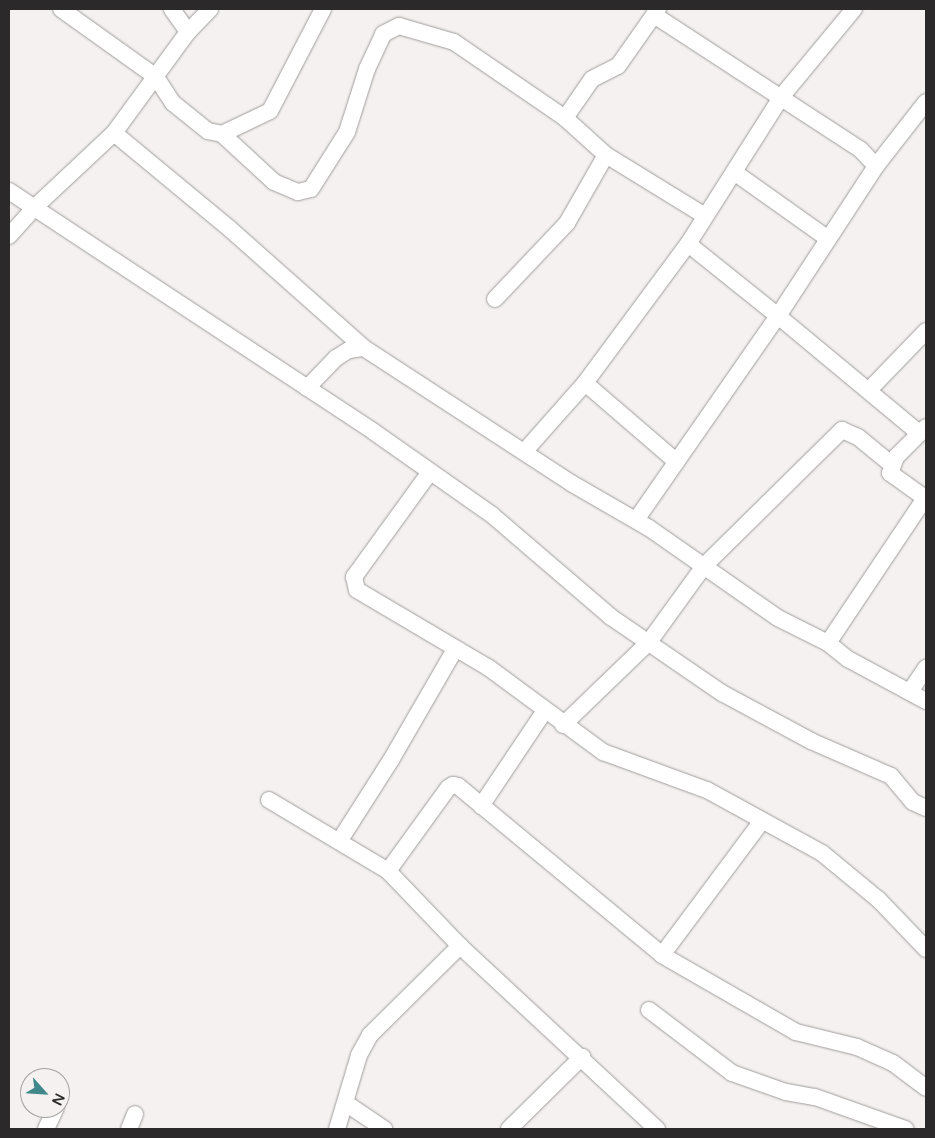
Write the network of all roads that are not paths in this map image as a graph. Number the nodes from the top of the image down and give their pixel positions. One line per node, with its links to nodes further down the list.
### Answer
1 (61, 9): 8 (street)
2 (172, 9): 7 (street)
3 (210, 9): 7 (street)
4 (323, 9): 13 (street)
5 (854, 9): 9 (street)
6 (656, 12): 9 (street); 11 (street)
7 (188, 32): 8 (street)
8 (156, 77): 12 (street); 13 (street)
9 (782, 96): 15 (street); 16 (street)
10 (926, 102): 15 (street)
11 (565, 118): 13 (street); 14 (street)
12 (114, 134): 18 (street); 26 (street)
13 (222, 134)
14 (606, 155): 19 (street); 23 (street)
15 (876, 166): 21 (street)
16 (734, 172): 19 (street); 21 (street)
17 (9, 191): 18 (street)
18 (35, 207): 20 (street); 28 (street)
19 (705, 216): 22 (street)
20 (9, 236)
21 (827, 238): 24 (street)
22 (688, 244): 24 (street); 27 (street)
23 (494, 299)
24 (778, 316): 29 (street); 32 (street)
25 (926, 331): 29 (street)
26 (364, 348): 28 (street); 31 (street)
27 (585, 383): 31 (street); 32 (street)
28 (307, 388): 34 (street)
29 (870, 390): 30 (street)
30 (923, 430): 33 (street)
31 (524, 452): 36 (street)
32 (677, 462): 36 (street)
33 (891, 464): 35 (street); 37 (street)
34 (430, 472): 38 (street); 40 (street)
35 (926, 499): 39 (street)
36 (636, 520): 37 (street)
37 (704, 566): 38 (street); 39 (street)
38 (649, 642): 45 (street); 48 (street)
39 (828, 643): 42 (street)
40 (455, 649): 44 (street); 50 (street)
41 (926, 668): 42 (street)
42 (911, 690): 43 (street)
43 (926, 700)
44 (544, 712): 45 (street); 47 (street)
45 (563, 725): 49 (street)
46 (269, 800): 50 (street)
47 (480, 806): 51 (street); 54 (street)
48 (926, 808)
49 (762, 822): 53 (street); 54 (street)
50 (340, 840): 51 (street)
51 (388, 871): 52 (street)
52 (460, 946): 56 (street); 58 (street)
53 (926, 949)
54 (662, 955): 57 (street)
55 (649, 1010): 63 (street)
56 (582, 1058): 59 (street); 62 (street)
57 (926, 1088)
58 (346, 1104): 60 (street); 61 (street)
59 (647, 1126)
60 (337, 1129)
61 (384, 1129)
62 (509, 1129)
63 (905, 1129)

